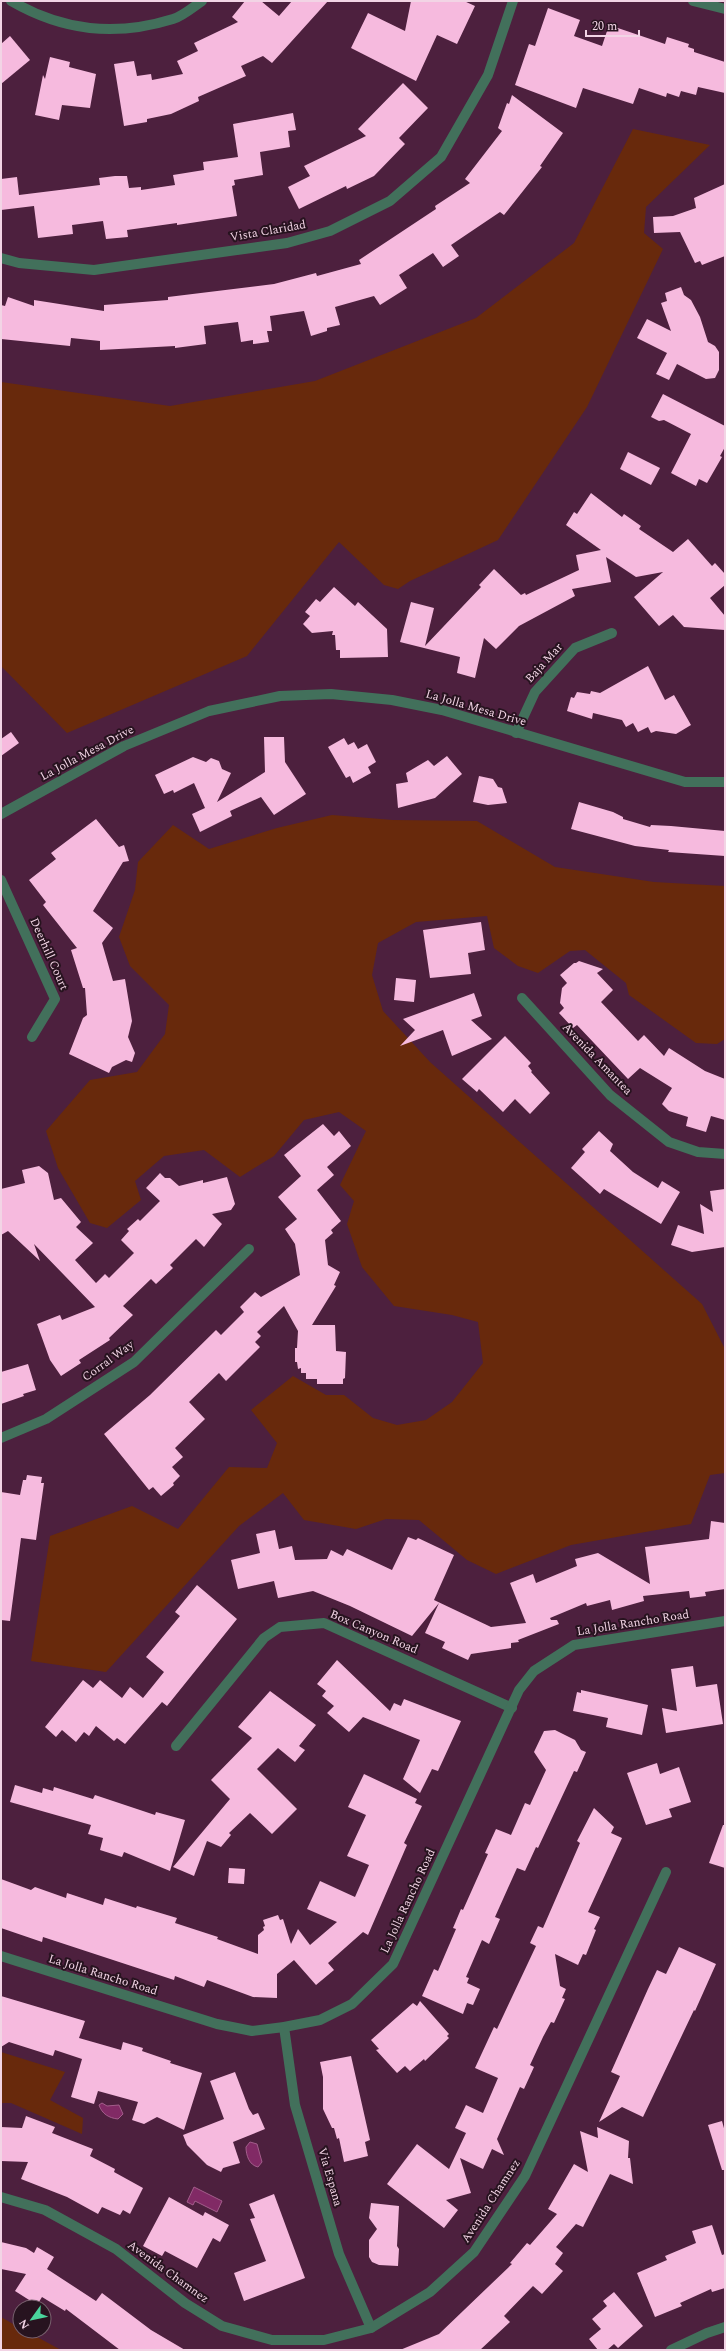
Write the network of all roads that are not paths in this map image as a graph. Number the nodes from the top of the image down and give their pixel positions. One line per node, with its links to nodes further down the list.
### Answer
1 (10, 1): 2 (street)
2 (202, 1)
3 (513, 1): 6 (street, Vista Claridad)
4 (693, 1): 5 (street)
5 (725, 9)
6 (1, 258)
7 (612, 633): 8 (street, Baja Mar)
8 (516, 733): 9 (street, La Jolla Mesa Drive); 10 (street, La Jolla Mesa Drive)
9 (725, 782)
10 (1, 814)
11 (1, 880): 13 (street, Deerhill Court)
12 (522, 998): 14 (street, Avenida Amantea)
13 (32, 1037)
14 (725, 1154)
15 (249, 1249): 16 (street, Corral Way)
16 (1, 1438)
17 (725, 1621): 18 (street, La Jolla Rancho Road)
18 (512, 1708): 19 (street, Box Canyon Road); 22 (street, La Jolla Rancho Road)
19 (176, 1746)
20 (666, 1872): 25 (street, Avenida Chamnez)
21 (1, 1956): 22 (street, La Jolla Rancho Road)
22 (284, 2028): 25 (street, Via Espana)
23 (1, 2197): 25 (street, Avenida Chamnez)
24 (725, 2327): 26 (street)
25 (370, 2328)
26 (671, 2350)

